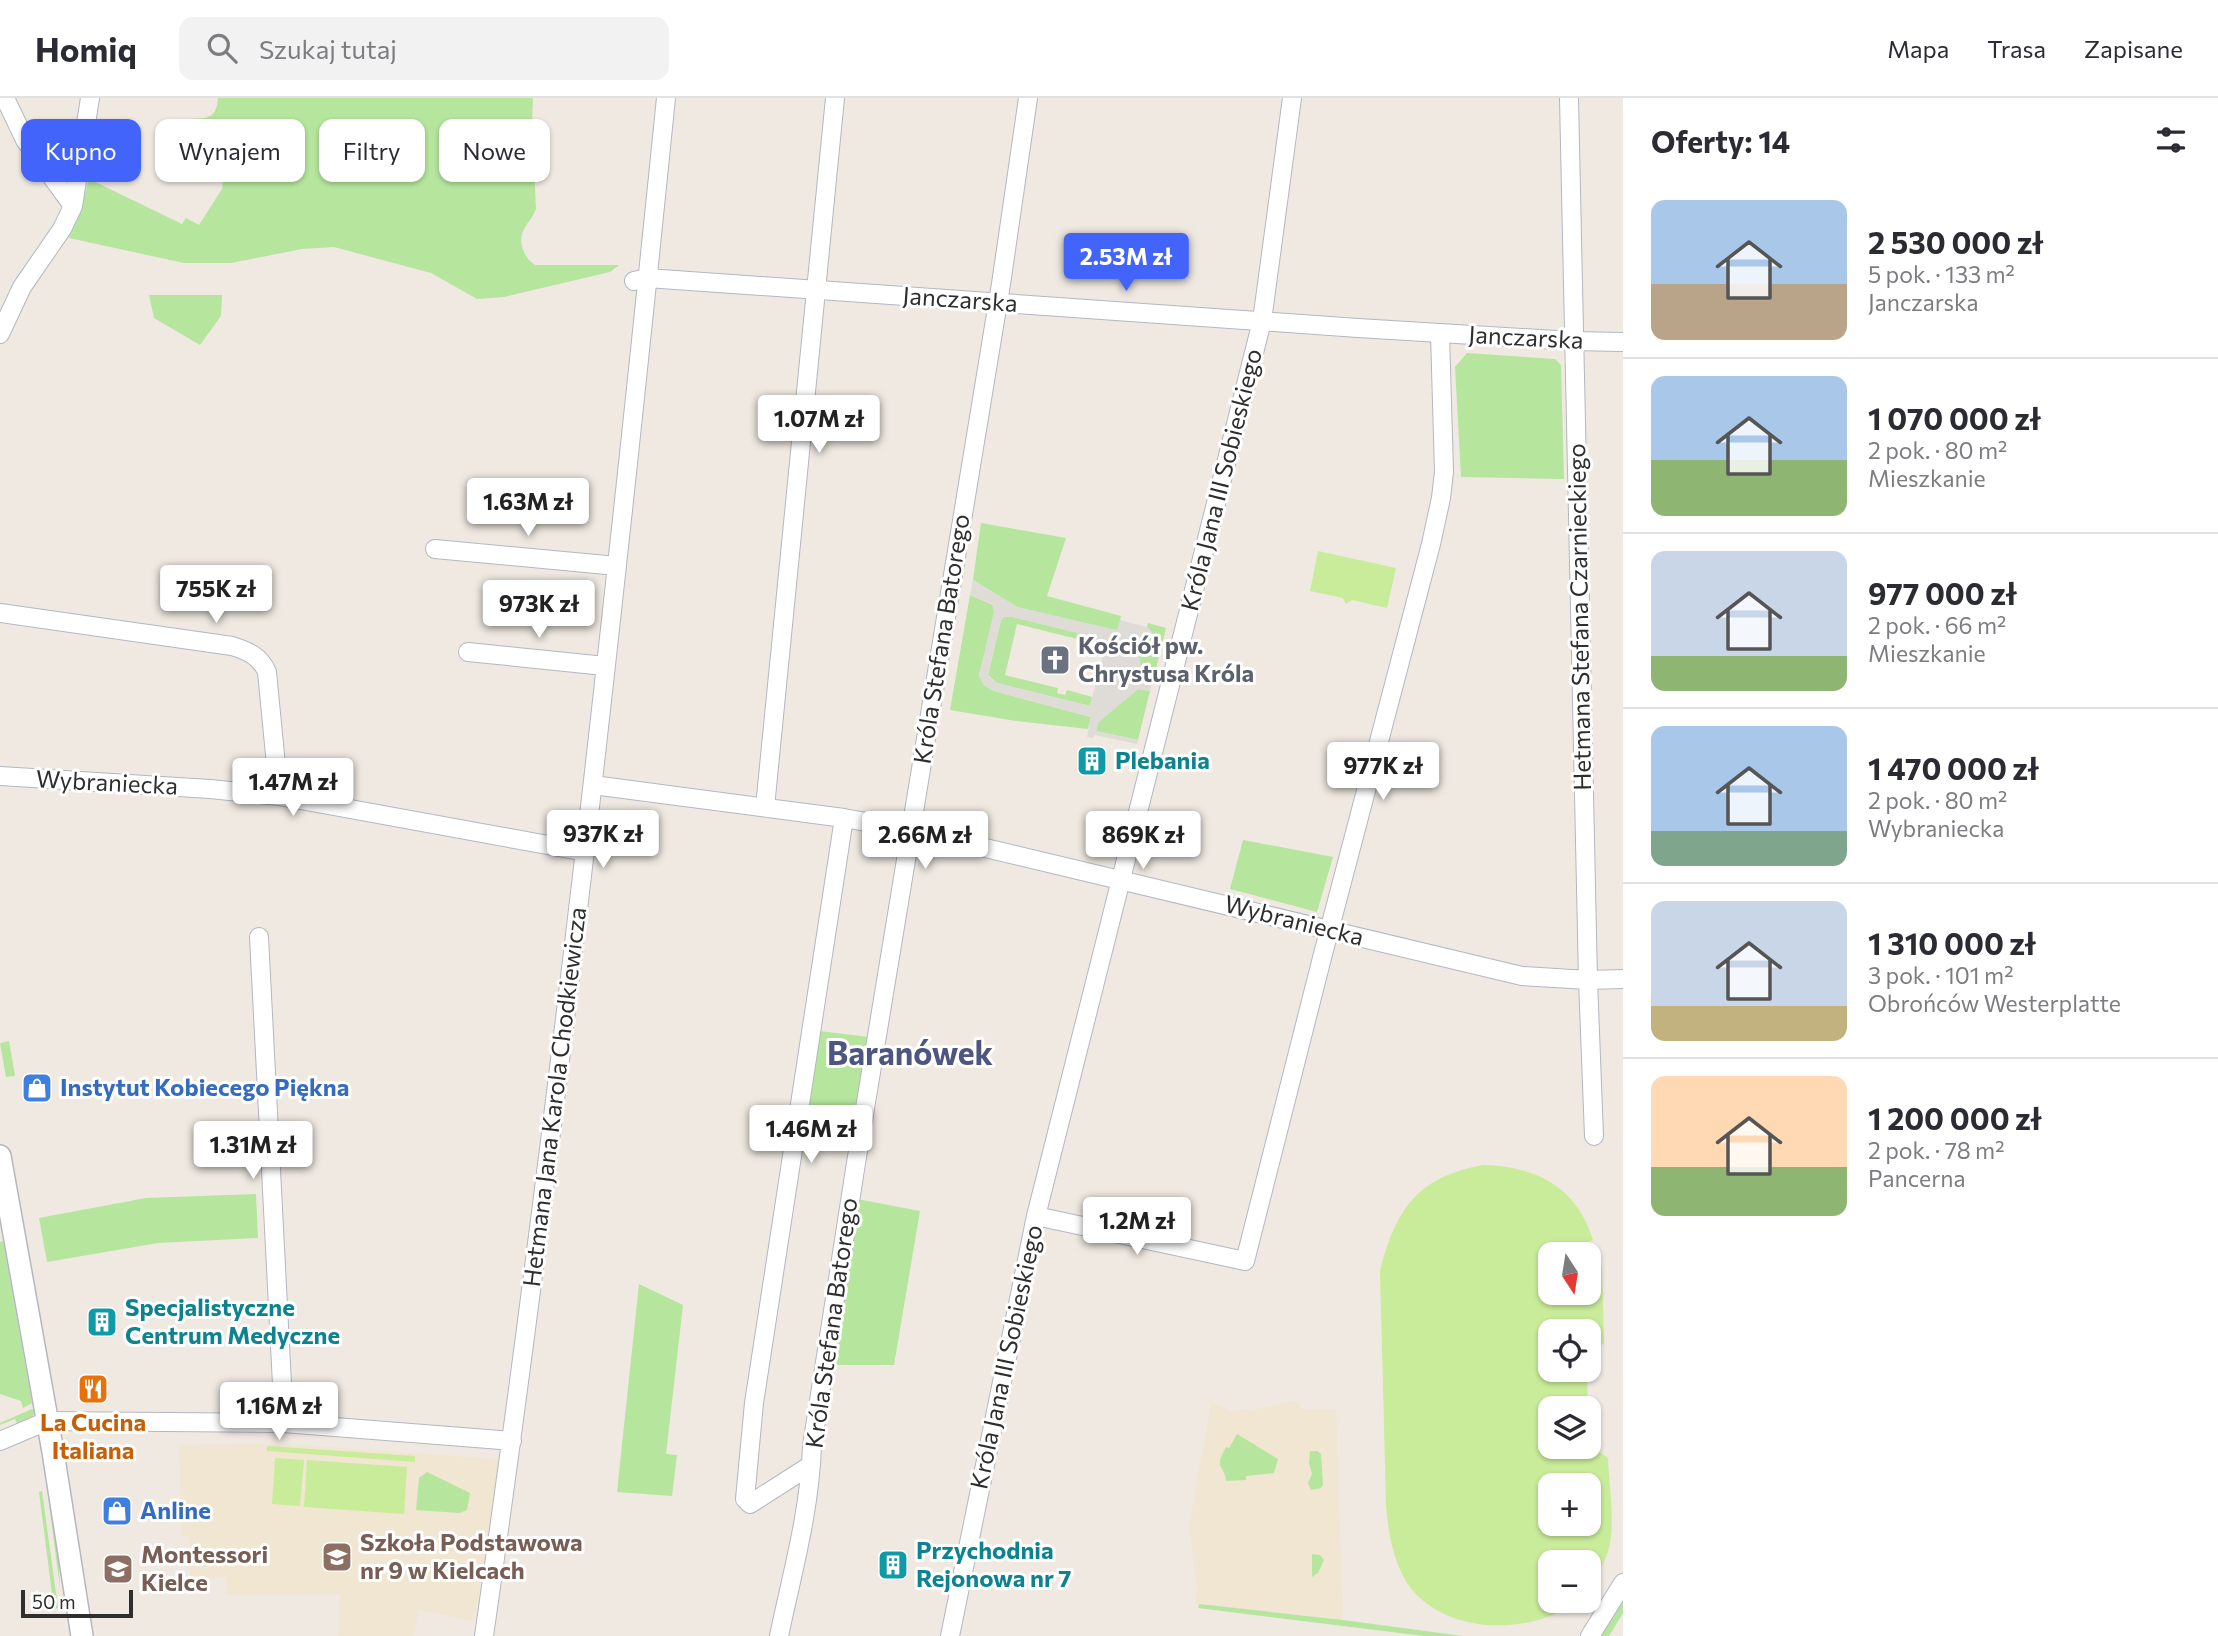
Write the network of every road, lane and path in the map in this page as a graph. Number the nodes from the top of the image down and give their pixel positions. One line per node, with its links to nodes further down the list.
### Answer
1 (5, 98): 8 (street)
2 (90, 98): 8 (street)
3 (666, 98): 9 (street, Hetmana Jana Karola Chodkiewicza)
4 (835, 98): 10 (street)
5 (1028, 98): 11 (street, Króla Stefana Batorego)
6 (1292, 98): 12 (street, Króla Jana III Sobieskiego)
7 (1569, 98): 15 (street, Hetmana Stefana Czarnieckiego)
8 (73, 206): 13 (street)
9 (640, 279): 10 (street, Janczarska); 18 (street, Hetmana Jana Karola Chodkiewicza)
10 (815, 290): 11 (street, Janczarska); 25 (street)
11 (998, 302): 12 (street, Janczarska); 27 (street, Króla Stefana Batorego)
12 (1262, 321): 14 (street, Janczarska); 29 (street, Króla Jana III Sobieskiego)
13 (0, 334)
14 (1440, 334): 15 (street, Janczarska); 30 (street)
15 (1573, 341): 16 (street, Janczarska); 33 (street, Hetmana Stefana Czarnieckiego)
16 (1623, 342)
17 (435, 549): 18 (street)
18 (617, 566): 21 (street, Hetmana Jana Karola Chodkiewicza)
19 (0, 613): 24 (street)
20 (468, 652): 21 (street)
21 (605, 666): 23 (street, Hetmana Jana Karola Chodkiewicza)
22 (0, 776): 24 (street, Wybraniecka)
23 (593, 785): 25 (street, Wybraniecka); 28 (street, Hetmana Jana Karola Chodkiewicza)
24 (279, 796): 28 (street, Wybraniecka)
25 (765, 807): 26 (street, Wybraniecka)
26 (844, 818): 27 (street, Wybraniecka); 41 (street)
27 (910, 831): 29 (street, Wybraniecka); 41 (street, Króla Stefana Batorego)
28 (586, 852): 40 (street, Hetmana Jana Karola Chodkiewicza)
29 (1121, 880): 30 (street, Wybraniecka); 36 (street, Króla Jana III Sobieskiego)
30 (1330, 929): 33 (street, Wybraniecka); 36 (street)
31 (259, 937): 38 (street)
32 (1623, 979): 33 (street, Wybraniecka)
33 (1588, 980): 34 (street, Hetmana Stefana Czarnieckiego)
34 (1594, 1136)
35 (0, 1156): 37 (street)
36 (1036, 1216): 46 (street, Króla Jana III Sobieskiego)
37 (47, 1421): 38 (street); 39 (street); 43 (street)
38 (284, 1423): 40 (street)
39 (0, 1441)
40 (512, 1441): 44 (street, Hetmana Jana Karola Chodkiewicza)
41 (811, 1465): 45 (street, Króla Stefana Batorego)
42 (1623, 1583): 47 (street)
43 (82, 1636)
44 (484, 1636)
45 (779, 1636)
46 (950, 1636)
47 (1590, 1636)

